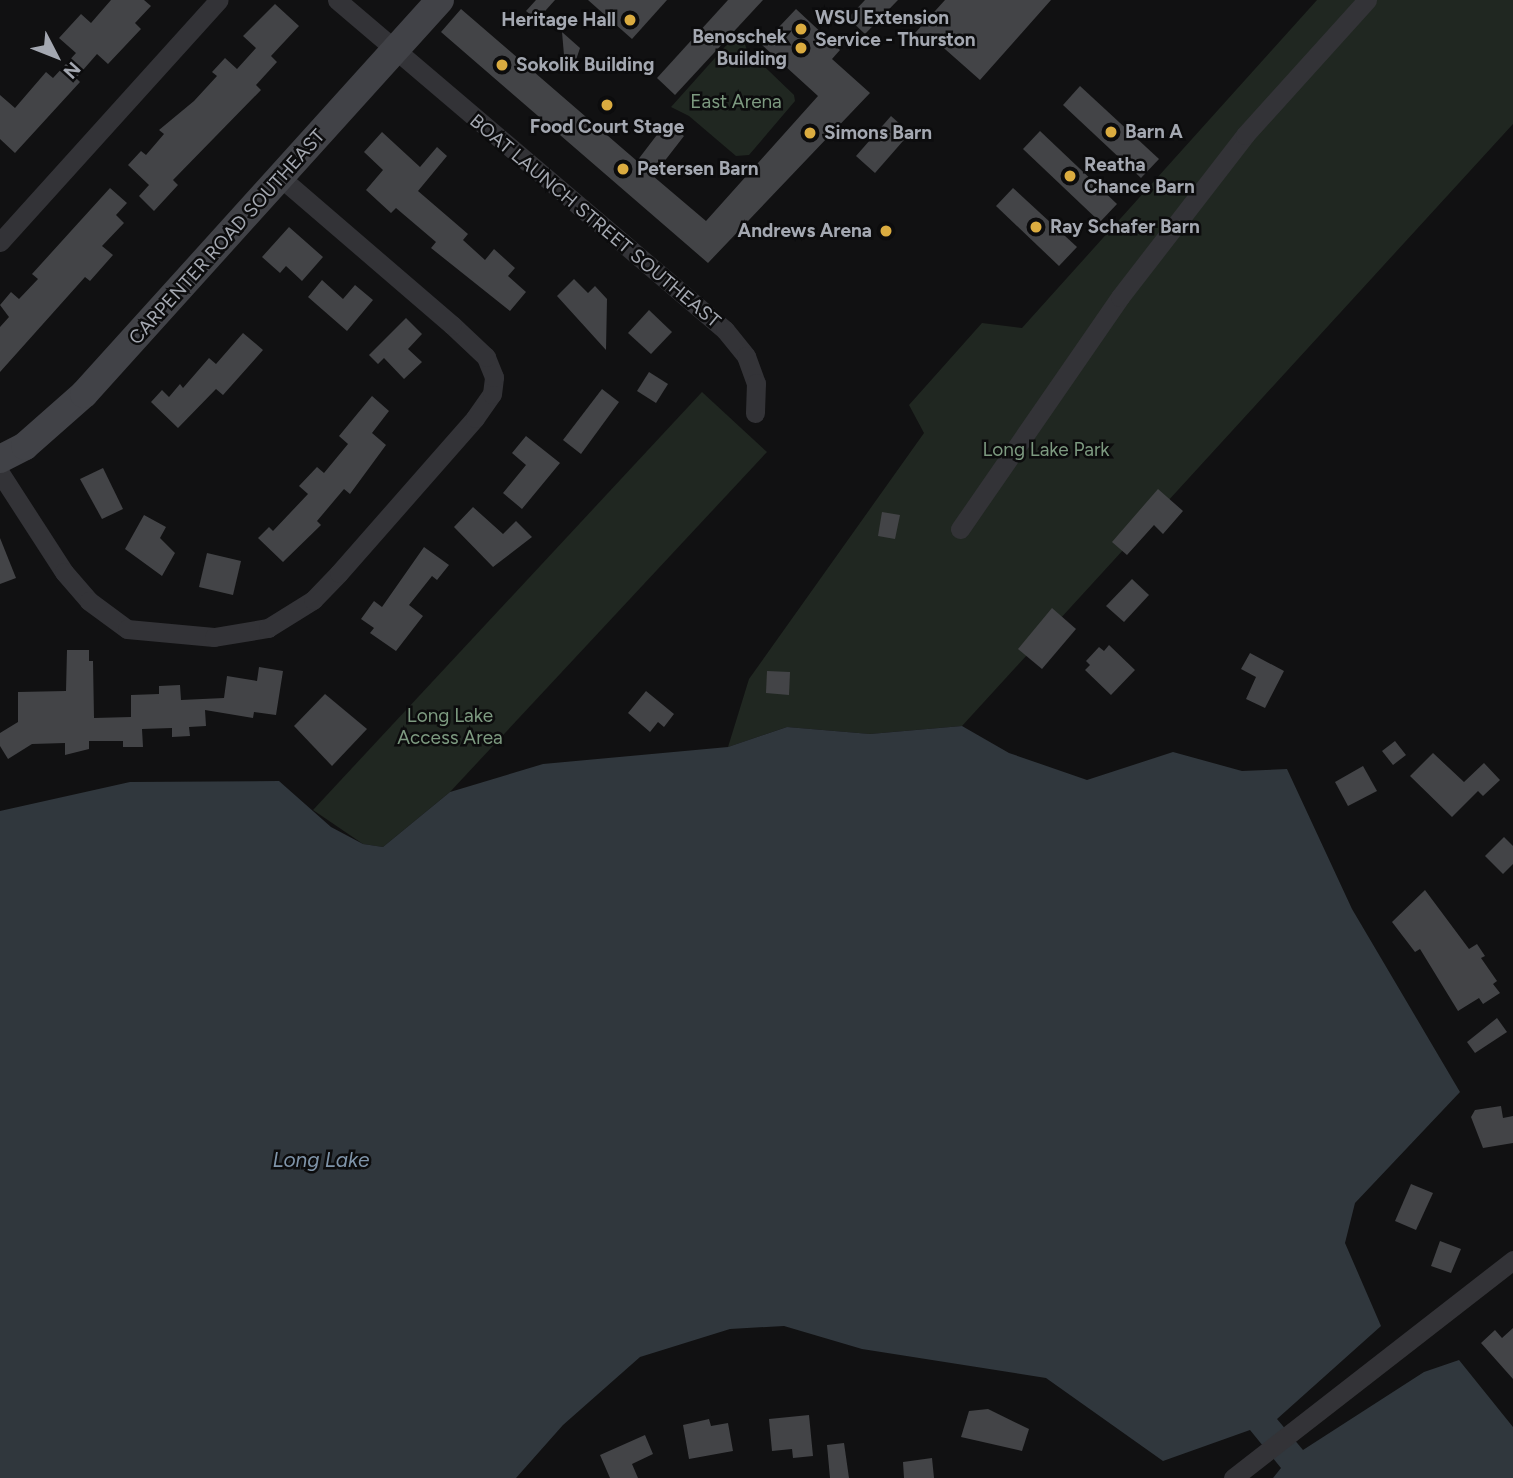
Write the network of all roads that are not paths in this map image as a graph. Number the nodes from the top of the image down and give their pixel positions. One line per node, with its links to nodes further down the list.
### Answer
1 (219, 0): 7 (street)
2 (337, 0): 5 (street, BOAT LAUNCH STREET SOUTHEAST)
3 (440, 0): 5 (street, CARPENTER ROAD SOUTHEAST)
4 (1367, 0): 11 (street)
5 (394, 51): 6 (street, CARPENTER ROAD SOUTHEAST); 8 (street, BOAT LAUNCH STREET SOUTHEAST)
6 (281, 178): 9 (street, CARPENTER ROAD SOUTHEAST); 10 (street)
7 (0, 242)
8 (755, 413)
9 (0, 459)
10 (0, 473)
11 (960, 529)
12 (1513, 1260): 13 (street)
13 (1233, 1478)

